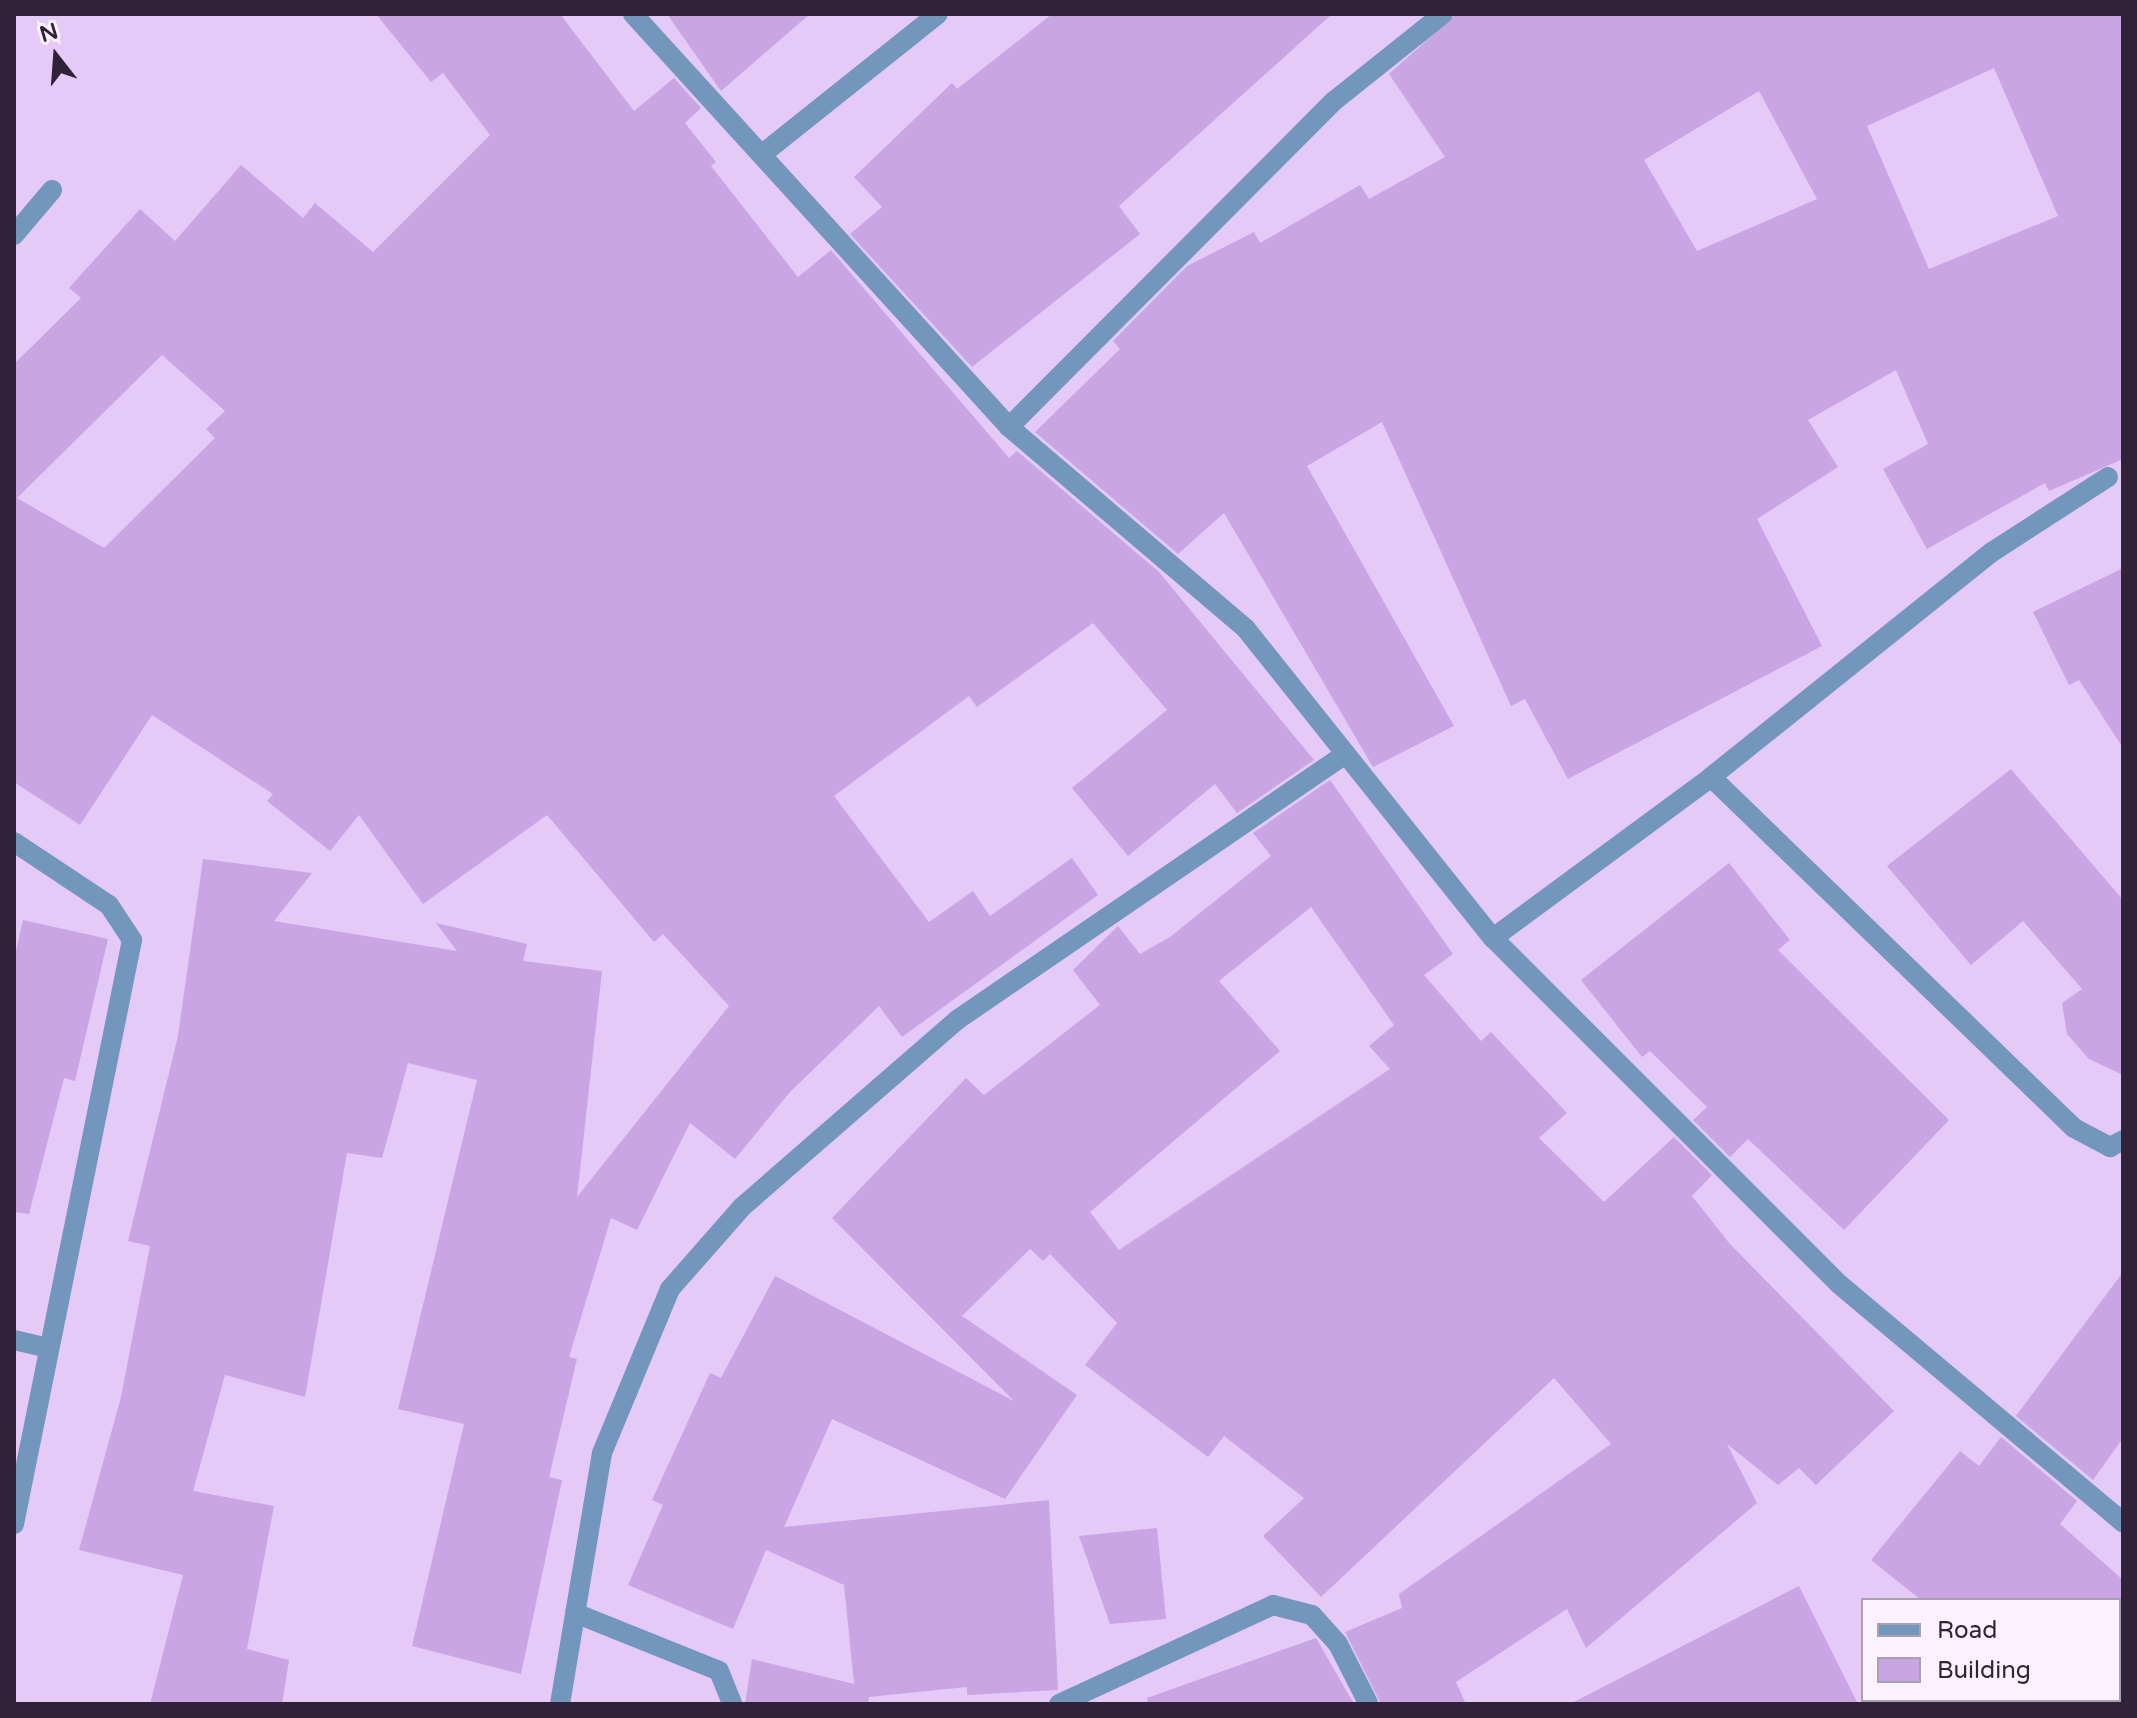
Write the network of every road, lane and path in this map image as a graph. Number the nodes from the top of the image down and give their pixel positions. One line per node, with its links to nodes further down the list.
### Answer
1 (633, 14): 4 (street)
2 (938, 14): 4 (street)
3 (1443, 14): 7 (street)
4 (765, 152): 7 (street)
5 (52, 190): 6 (street)
6 (14, 235)
7 (1009, 427): 9 (street)
8 (2108, 477): 10 (street)
9 (1346, 754): 12 (street); 18 (street)
10 (1711, 777): 12 (street); 13 (street)
11 (14, 842): 15 (street)
12 (1493, 938): 16 (street)
13 (2123, 1140)
14 (14, 1340): 15 (street)
15 (45, 1347): 17 (street)
16 (2123, 1522)
17 (14, 1524)
18 (575, 1613): 20 (street); 21 (street)
19 (1368, 1703): 22 (street)
20 (560, 1704)
21 (732, 1704)
22 (1059, 1704)

